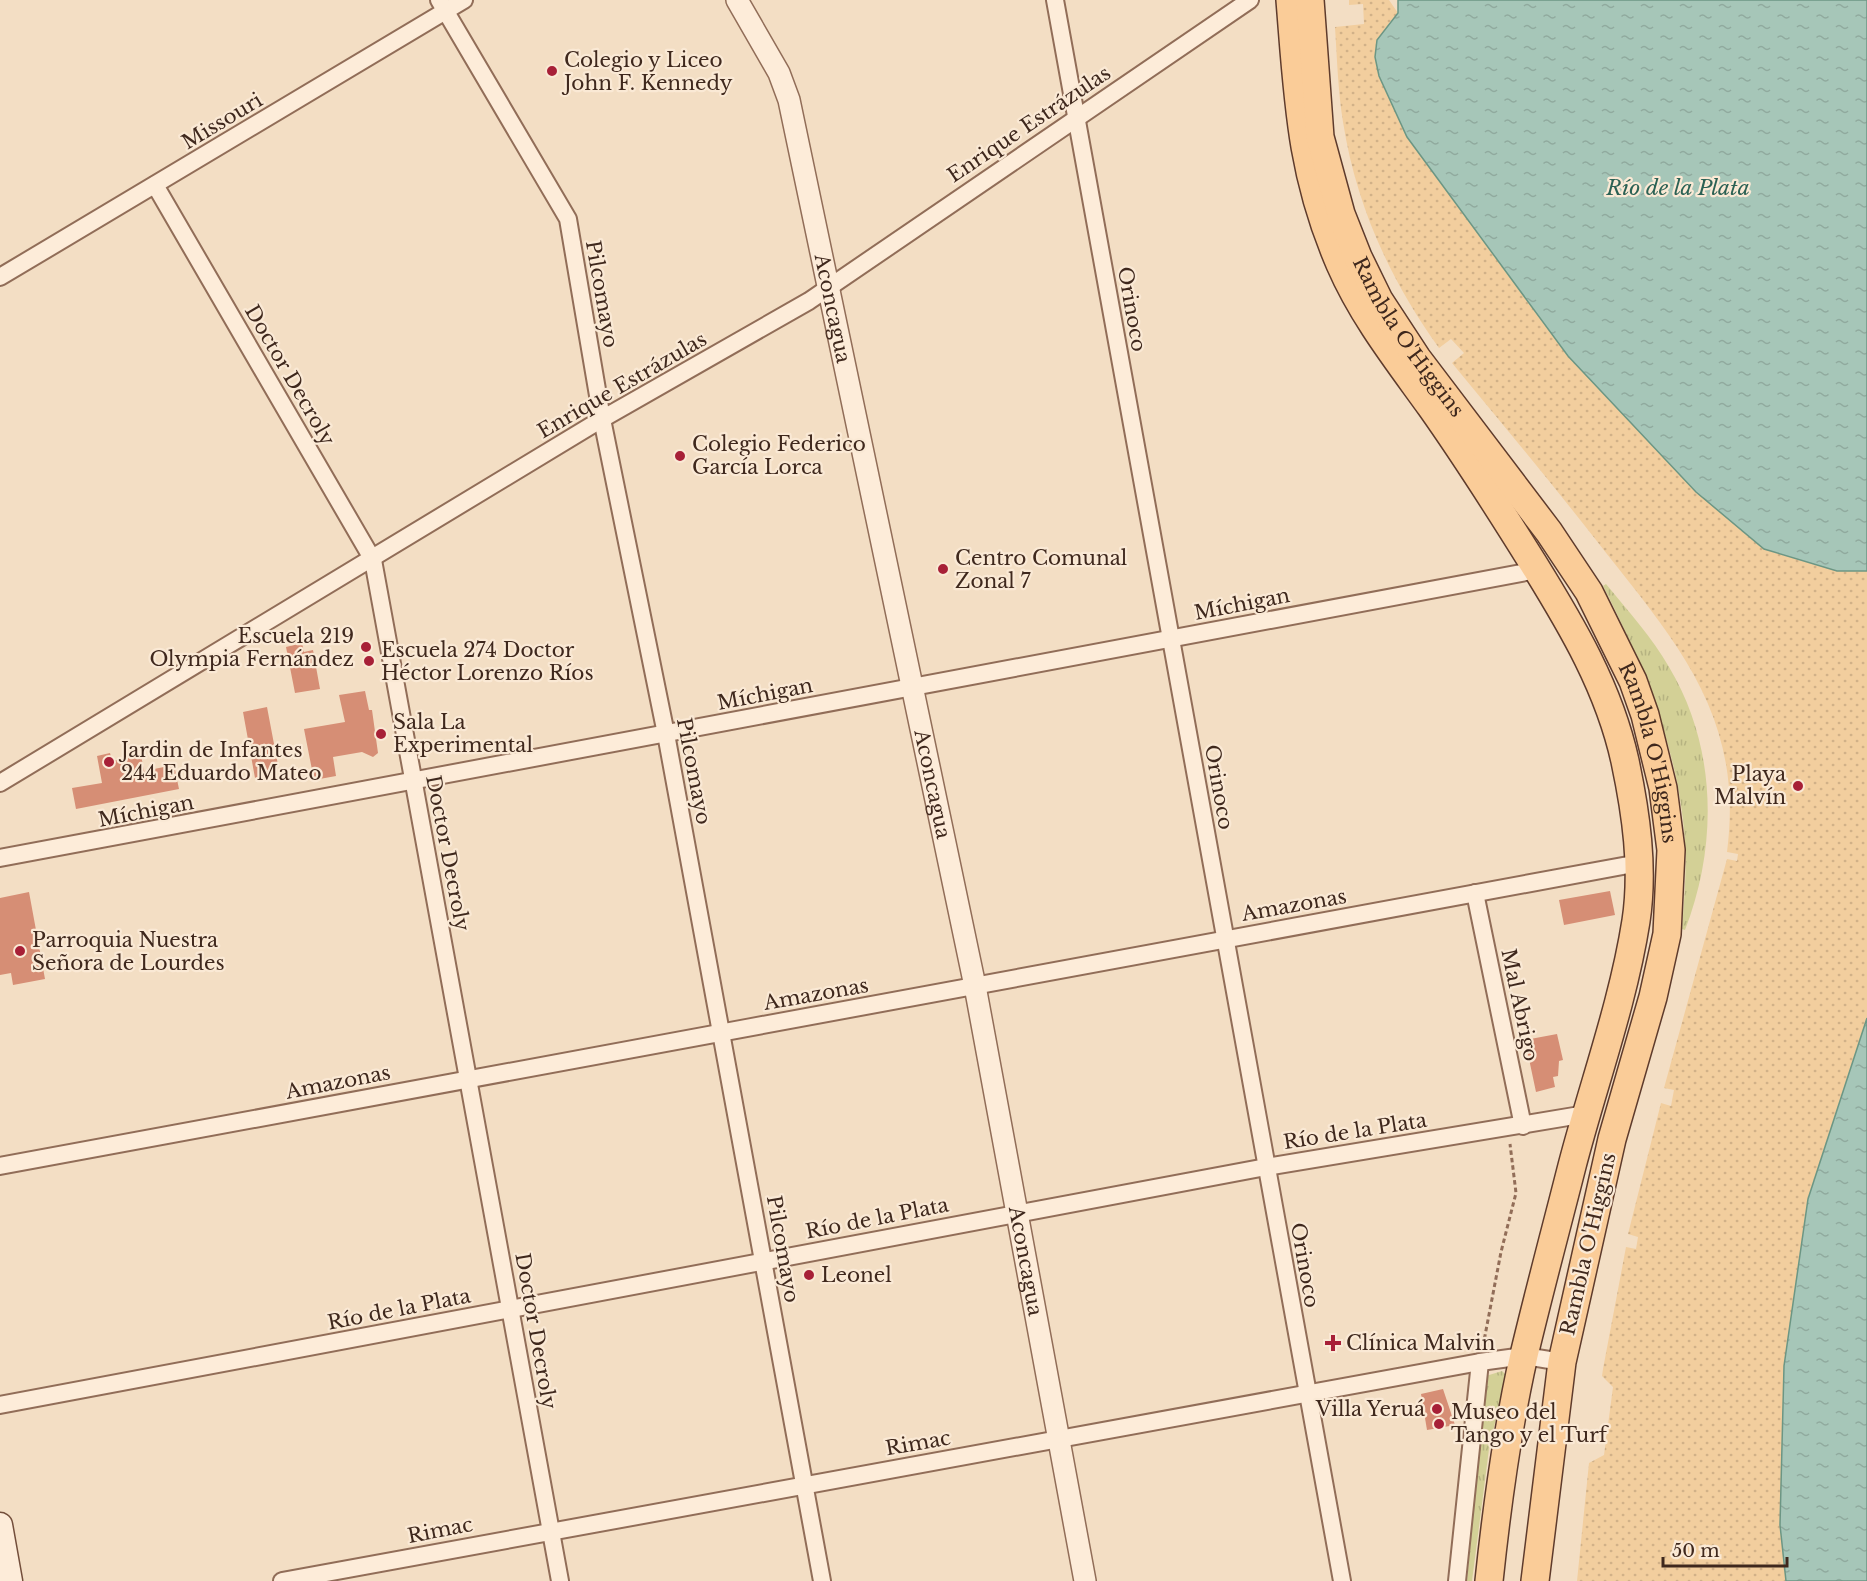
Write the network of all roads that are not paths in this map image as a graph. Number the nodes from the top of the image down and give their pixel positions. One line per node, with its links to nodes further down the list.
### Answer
1 (464, 0): 7 (street, Missouri)
2 (737, 0): 11 (street, Aconcagua)
3 (1055, 0): 8 (street, Orinoco)
4 (1250, 0): 8 (street, Enrique Estrázulas)
5 (1290, 0): 14 (main road, Rambla O'Higgins)
6 (1310, 0): 36 (main road, Rambla O'Higgins)
7 (442, 6): 9 (street, Missouri); 12 (street, Pilcomayo)
8 (1076, 117): 11 (street, Enrique Estrázulas); 15 (street, Orinoco)
9 (155, 185): 10 (street, Missouri); 13 (street, Doctor Decroly)
10 (0, 277)
11 (828, 287): 12 (street, Enrique Estrázulas); 16 (street, Aconcagua)
12 (602, 419): 13 (street, Enrique Estrázulas); 17 (street, Pilcomayo)
13 (373, 560): 18 (street, Doctor Decroly); 19 (street, Enrique Estrázulas)
14 (1537, 570): 15 (street, Míchigan); 21 (main road, Rambla O'Higgins)
15 (1171, 639): 16 (street, Míchigan); 23 (street, Orinoco)
16 (913, 687): 17 (street, Míchigan); 24 (street, Aconcagua)
17 (666, 734): 18 (street, Míchigan); 25 (street, Pilcomayo)
18 (413, 782): 20 (street, Míchigan); 26 (street, Doctor Decroly)
19 (0, 783)
20 (0, 858)
21 (1639, 863): 22 (street, Amazonas); 27 (main road, Rambla O'Higgins)
22 (1475, 893): 23 (street, Amazonas); 28 (street, Mal Abrigo)
23 (1225, 940): 24 (street, Amazonas); 30 (street, Orinoco)
24 (975, 986): 25 (street, Amazonas); 31 (street, Aconcagua)
25 (721, 1033): 26 (street, Amazonas); 32 (street, Pilcomayo)
26 (469, 1079): 29 (street, Amazonas); 33 (street, Doctor Decroly)
27 (1586, 1114): 28 (street, Río de la Plata); 34 (main road, Rambla O'Higgins)
28 (1523, 1126): 30 (street, Río de la Plata)
29 (0, 1166)
30 (1266, 1167): 31 (street, Río de la Plata); 37 (street, Orinoco)
31 (1016, 1214): 32 (street, Río de la Plata); 39 (street, Aconcagua)
32 (763, 1261): 33 (street, Río de la Plata); 40 (street, Pilcomayo)
33 (511, 1309): 38 (street, Río de la Plata); 42 (street, Doctor Decroly)
34 (1524, 1356): 35 (street, Rimac); 36 (street, Rimac); 50 (main road, Rambla O'Higgins)
35 (1480, 1362): 37 (street, Rimac); 49 (street)
36 (1562, 1362): 51 (main road, Rambla O'Higgins)
37 (1308, 1394): 39 (street, Rimac); 48 (street, Orinoco)
38 (0, 1405)
39 (1058, 1439): 40 (street, Rimac); 47 (street, Aconcagua)
40 (805, 1485): 42 (street, Rimac); 46 (street, Pilcomayo)
41 (0, 1525): 43 (main road)
42 (550, 1531): 44 (street, Rimac); 45 (street, Doctor Decroly)
43 (10, 1581)
44 (282, 1581)
45 (560, 1581)
46 (822, 1581)
47 (1085, 1581)
48 (1342, 1581)
49 (1457, 1581)
50 (1489, 1581)
51 (1535, 1581)

